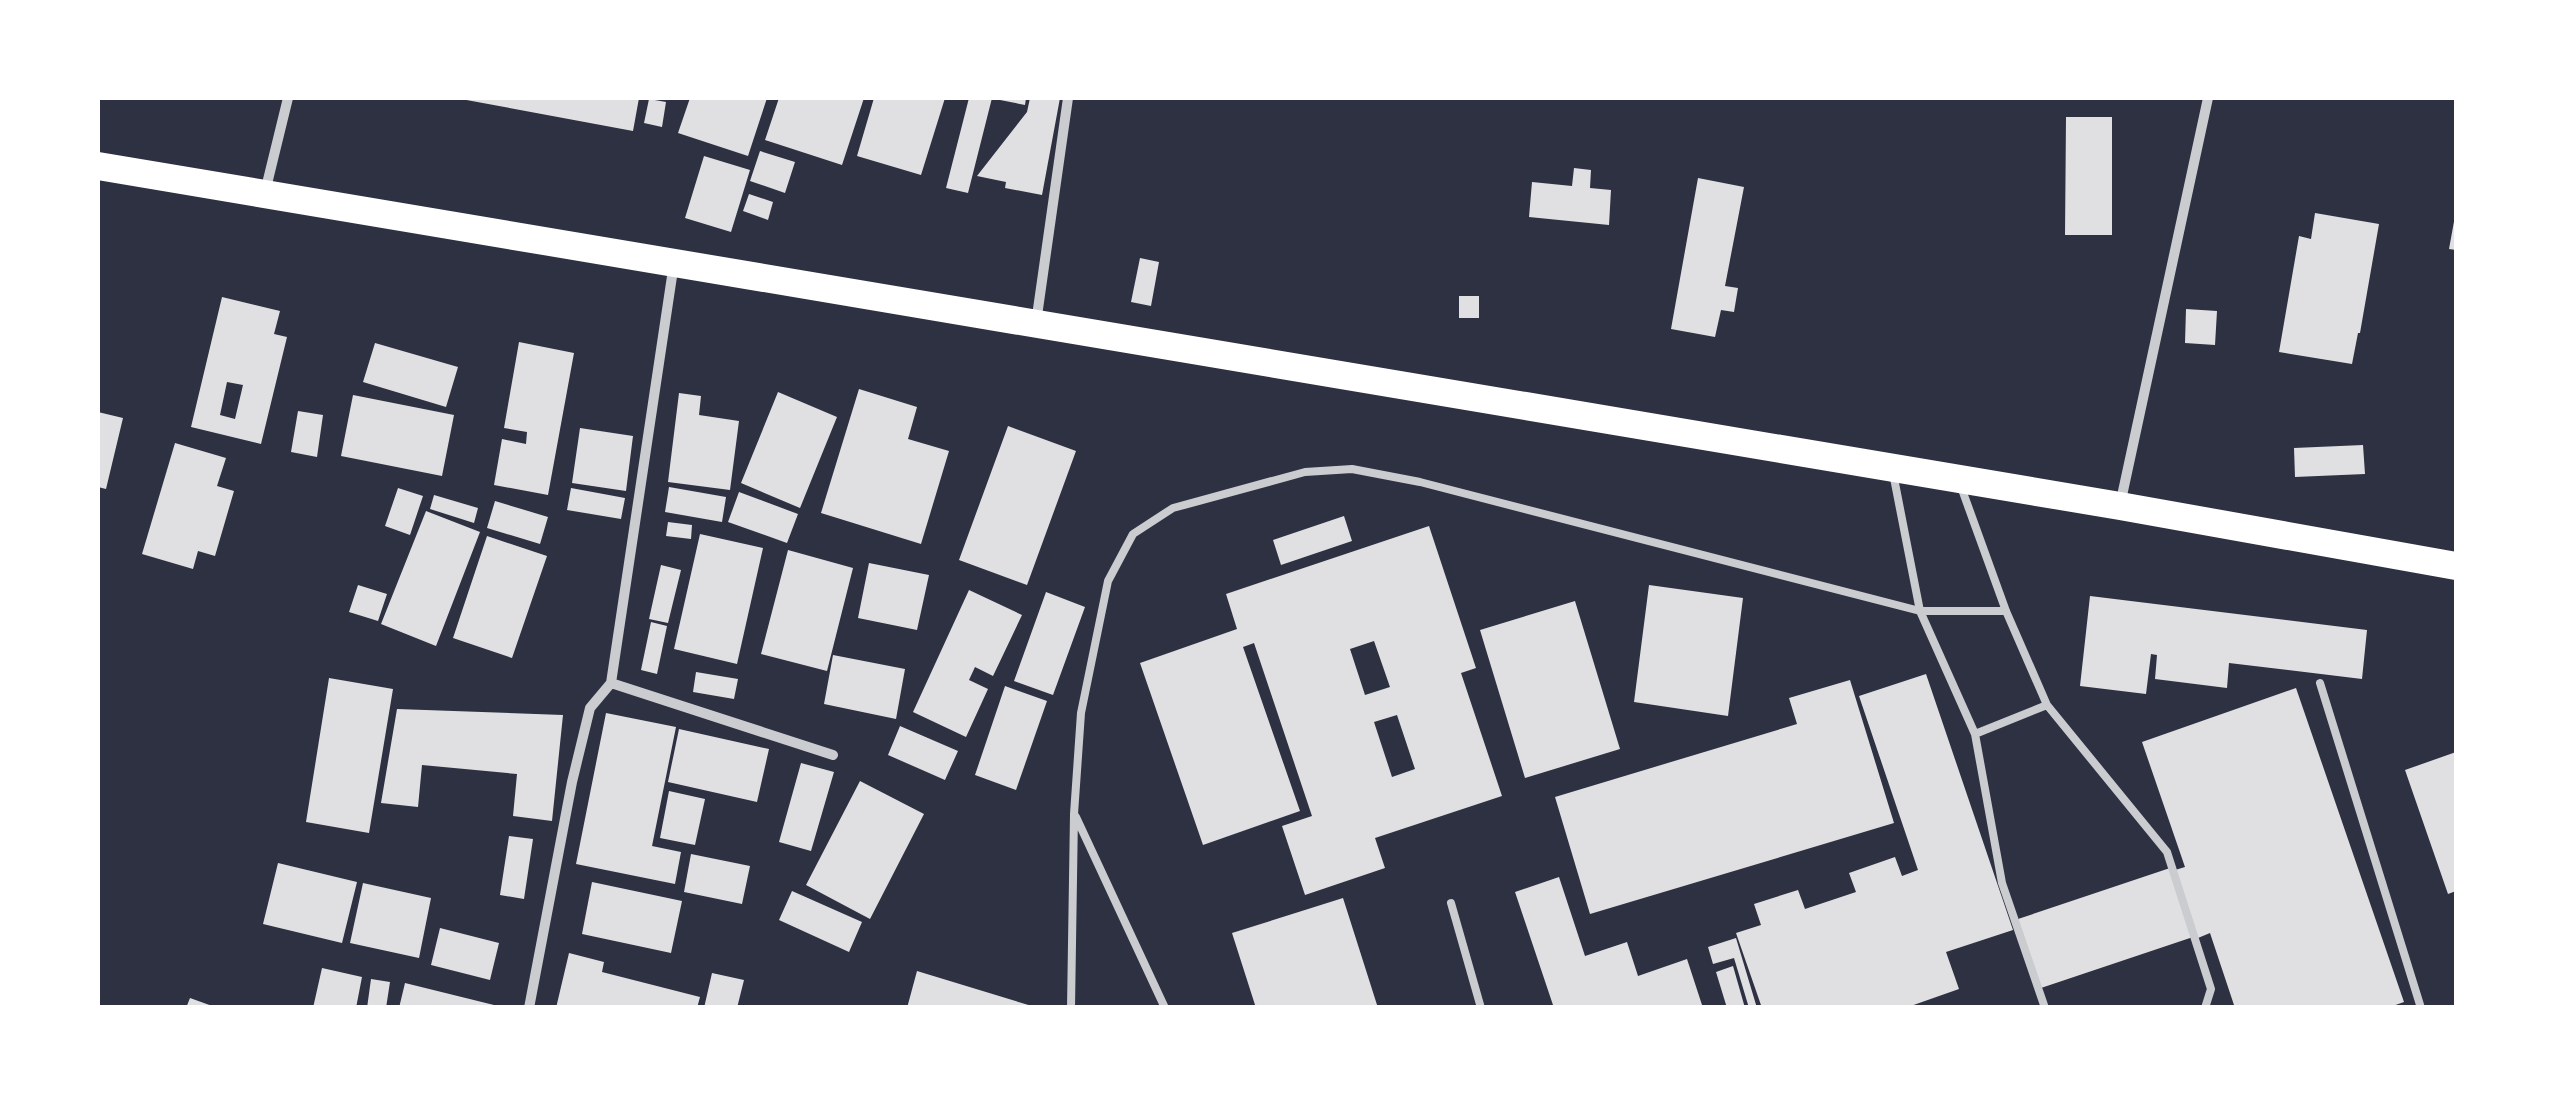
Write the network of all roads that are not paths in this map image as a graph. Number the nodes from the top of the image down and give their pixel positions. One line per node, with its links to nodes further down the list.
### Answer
1 (288, 98): 5 (street)
2 (1068, 98): 7 (street)
3 (2208, 98): 10 (street)
4 (98, 166): 5 (highway)
5 (265, 193): 6 (highway)
6 (674, 262): 7 (highway); 14 (street)
7 (1036, 324): 8 (highway)
8 (1892, 469): 9 (highway); 12 (lane)
9 (1959, 480): 10 (highway); 13 (lane)
10 (2120, 506): 11 (highway)
11 (2456, 566)
12 (1920, 611): 13 (lane); 17 (lane); 19 (lane)
13 (2006, 611): 16 (lane)
14 (611, 683): 18 (street); 21 (street)
15 (2320, 683): 27 (lane)
16 (2047, 704): 17 (lane); 26 (lane)
17 (1974, 734): 25 (lane)
18 (833, 755)
19 (1074, 814): 22 (lane); 23 (lane)
20 (1451, 903): 24 (lane)
21 (529, 1008)
22 (1071, 1008)
23 (1165, 1008)
24 (1481, 1008)
25 (2045, 1008)
26 (2205, 1008)
27 (2421, 1008)

